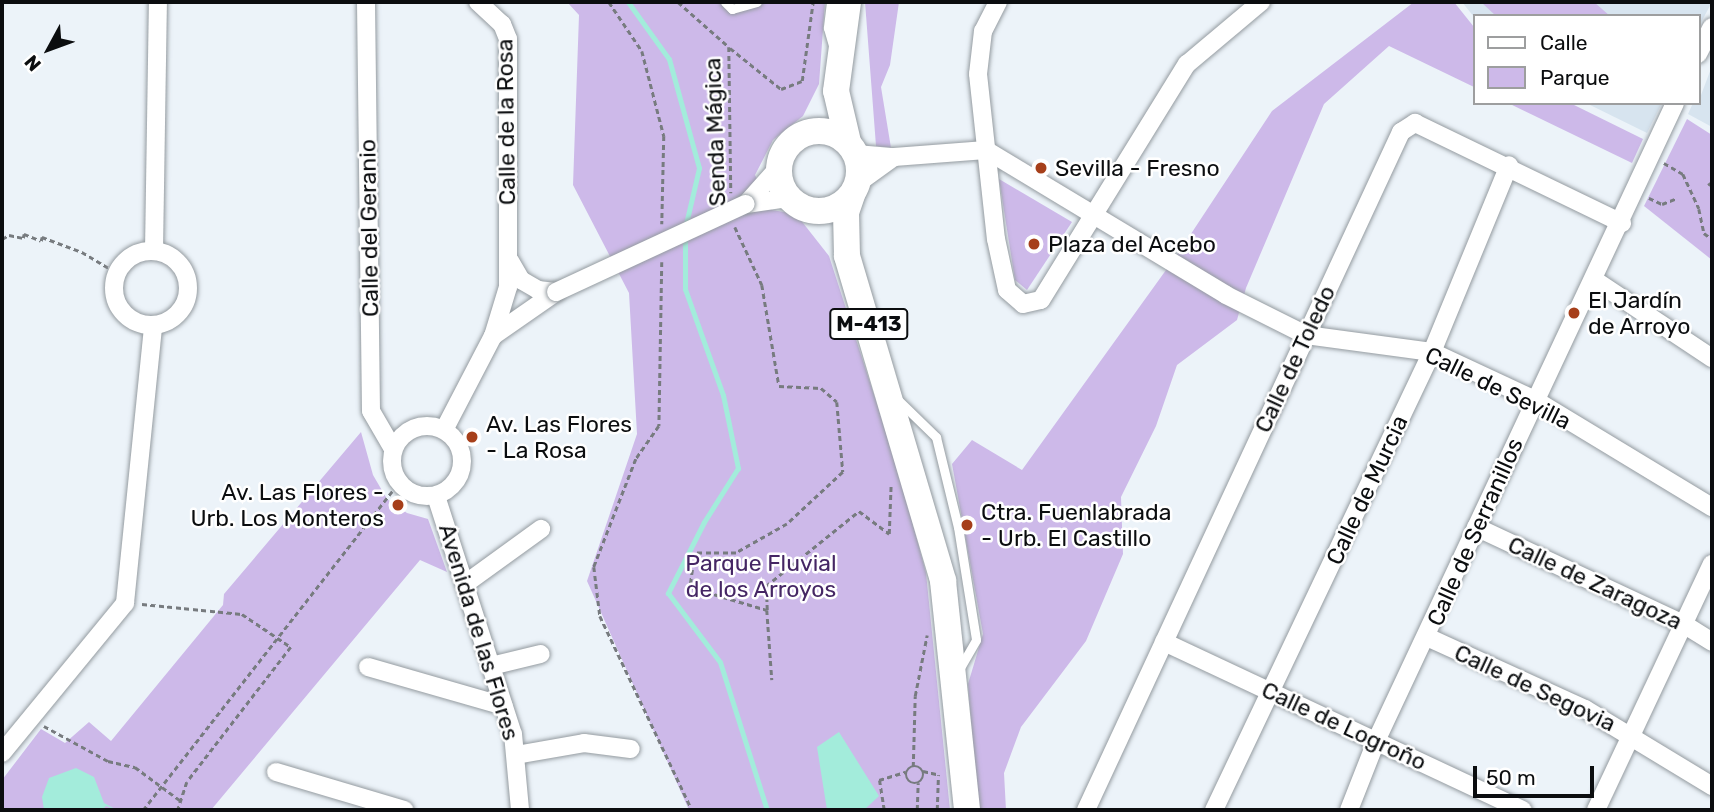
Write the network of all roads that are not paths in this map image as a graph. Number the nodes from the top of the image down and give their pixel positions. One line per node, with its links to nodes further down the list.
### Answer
1 (158, 2): 25 (street)
2 (366, 2): 38 (street, Calle del Geranio)
3 (478, 2): 26 (street, Calle de la Rosa)
4 (725, 2): 5 (lane)
5 (757, 2)
6 (831, 2): 12 (lane)
7 (848, 2): 12 (main road, M-413)
8 (998, 2): 16 (street)
9 (1261, 2): 23 (street)
10 (1712, 27): 11 (street)
11 (1700, 50)
12 (838, 79): 14 (main road); 15 (main road, M-413)
13 (1674, 105): 24 (street, Calle de Serranillos)
14 (790, 143): 15 (main road); 19 (main road)
15 (852, 148): 17 (street); 20 (main road, M-413)
16 (986, 150): 17 (street); 23 (street, Calle de Sevilla); 23 (street)
17 (894, 157): 20 (street)
18 (1509, 166): 24 (street, Calle de Toledo); 31 (street, Calle de Toledo); 33 (street, Calle de Murcia)
19 (778, 168): 21 (street); 22 (main road, M-413)
20 (855, 189): 22 (main road); 27 (main road, M-413)
21 (739, 203): 22 (street); 29 (street, bridge)
22 (799, 205): 27 (main road, M-413)
23 (1092, 216): 31 (street, Calle de Sevilla)
24 (1622, 223): 28 (street, Calle de Serranillos)
25 (154, 251): 30 (street); 30 (street)
26 (508, 254): 29 (street); 32 (street, Calle de la Rosa)
27 (847, 256): 35 (main road, M-413)
28 (1596, 281): 34 (street); 36 (street, Calle de Serranillos)
29 (556, 292): 32 (street)
30 (153, 325): 58 (street)
31 (1306, 335): 33 (street, Calle de Sevilla); 47 (street, Calle de Toledo)
32 (493, 336): 37 (street, Calle de la Rosa)
33 (1432, 352): 36 (street, Calle de Sevilla); 53 (street, Calle de Murcia)
34 (1712, 358)
35 (888, 391): 52 (main road, M-413); 52 (lane)
36 (1535, 400): 40 (street, Calle de Sevilla); 41 (street, Calle de Serranillos)
37 (443, 430): 38 (street); 39 (street)
38 (393, 449): 39 (street)
39 (436, 496): 44 (street, Avenida de las Flores)
40 (1712, 507)
41 (1476, 527): 45 (street, Calle de Zaragoza); 46 (street, Calle de Serranillos)
42 (541, 529): 44 (street)
43 (1712, 564): 45 (street)
44 (464, 584): 50 (street, Avenida de las Flores)
45 (1685, 625): 48 (street, Calle de Zaragoza); 55 (street)
46 (1427, 638): 55 (street, Calle de Segovia); 56 (street, Calle de Serranillos)
47 (1164, 642): 53 (street, Calle de Logroño); 65 (street, Calle de Toledo)
48 (1712, 642)
49 (541, 654): 50 (street)
50 (491, 666): 54 (street, Avenida de las Flores)
51 (368, 667): 54 (street)
52 (956, 675): 64 (main road, M-413)
53 (1270, 693): 56 (street, Calle de Logroño); 66 (street, Calle de Murcia)
54 (505, 706): 59 (street, Avenida de las Flores)
55 (1632, 735): 61 (street, Calle de Segovia); 69 (street)
56 (1377, 739): 67 (street, Calle de Serranillos); 68 (street, Calle de Logroño)
57 (631, 748): 59 (street)
58 (2, 753)
59 (516, 755): 63 (street, Avenida de las Flores)
60 (276, 772): 62 (street)
61 (1712, 786)
62 (404, 810)
63 (520, 810)
64 (967, 810)
65 (1086, 810)
66 (1214, 810)
67 (1349, 810)
68 (1522, 810)
69 (1596, 810)

